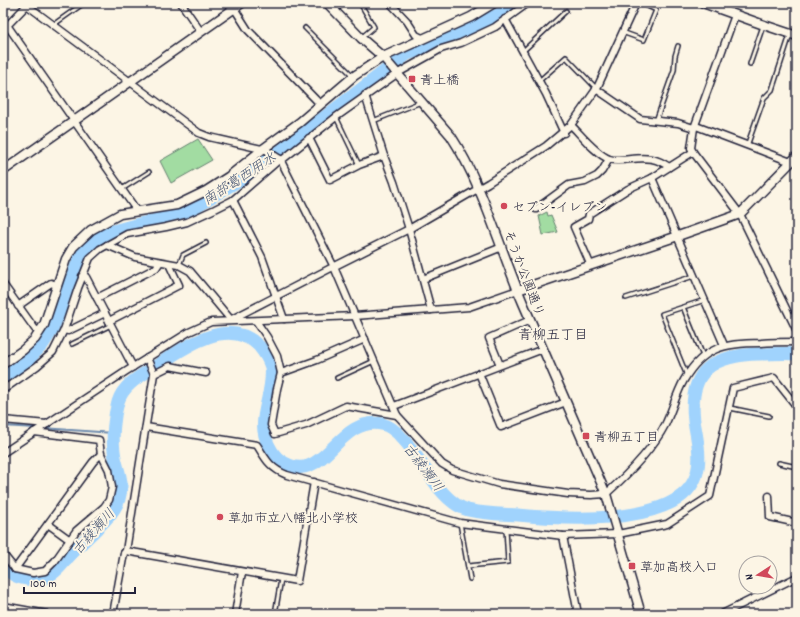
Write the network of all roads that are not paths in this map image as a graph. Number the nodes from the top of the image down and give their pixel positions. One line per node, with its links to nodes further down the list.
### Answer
1 (84, 3): 18 (lane)
2 (181, 3): 22 (street)
3 (327, 3): 14 (street, そうか公園通り)
4 (345, 3): 14 (lane)
5 (360, 3): 25 (lane)
6 (528, 3): 17 (street)
7 (636, 3): 23 (street)
8 (641, 3): 23 (lane)
9 (703, 3): 16 (street)
10 (27, 4): 18 (street); 20 (street)
11 (391, 4): 26 (street)
12 (238, 5): 22 (street); 38 (street)
13 (488, 5): 26 (street)
14 (334, 11): 25 (street, そうか公園通り)
15 (566, 11): 28 (lane)
16 (735, 15): 19 (street); 44 (street)
17 (505, 20): 28 (street); 31 (street)
18 (53, 25): 34 (street)
19 (764, 25): 24 (street); 30 (lane)
20 (5, 28): 40 (street)
21 (305, 28): 32 (lane)
22 (201, 32): 34 (street)
23 (622, 32): 35 (street)
24 (794, 35): 47 (lane)
25 (361, 38): 29 (street, そうか公園通り)
26 (422, 38): 29 (street)
27 (678, 46): 41 (lane)
28 (523, 51): 33 (street)
29 (385, 58): 31 (street, そうか公園通り); 32 (street)
30 (750, 64)
31 (397, 72): 36 (street); 37 (street, そうか公園通り)
32 (354, 76): 38 (street)
33 (539, 81): 35 (lane); 45 (street)
34 (131, 82): 40 (street); 48 (street)
35 (596, 88): 41 (street); 43 (street)
36 (365, 95): 39 (street); 42 (street)
37 (422, 102): 42 (lane); 60 (street, そうか公園通り)
38 (320, 104): 48 (street)
39 (336, 117): 46 (street); 54 (lane)
40 (73, 121): 56 (street); 59 (street)
41 (656, 121): 44 (street)
42 (373, 122): 50 (street)
43 (571, 125): 45 (street); 51 (street)
44 (695, 127): 47 (street); 49 (street)
45 (564, 133): 60 (street)
46 (309, 138): 53 (street); 54 (street)
47 (747, 146): 52 (street)
48 (264, 150): 53 (street); 63 (street)
49 (693, 152): 55 (street); 64 (street)
50 (384, 156): 54 (street); 65 (street)
51 (609, 159): 55 (street); 62 (street)
52 (794, 159): 64 (street)
53 (281, 160): 61 (street); 74 (street)
54 (359, 165)
55 (669, 167): 58 (street)
56 (3, 171)
57 (149, 172): 59 (lane)
58 (652, 178): 66 (street); 73 (street)
59 (122, 189): 63 (street)
60 (478, 189): 65 (street); 69 (street, そうか公園通り)
61 (232, 200): 68 (street); 81 (street)
62 (539, 207)
63 (137, 211): 79 (street)
64 (740, 214): 66 (street); 97 (street)
65 (410, 229): 74 (street); 77 (street)
66 (678, 236): 73 (street); 76 (street)
67 (206, 243): 72 (lane)
68 (107, 245): 70 (street); 75 (street)
69 (502, 247): 77 (street); 80 (street, そうか公園通り)
70 (160, 262): 71 (street); 82 (street)
71 (169, 264): 72 (street); 94 (street)
72 (179, 265): 92 (street)
73 (591, 266): 80 (street)
74 (334, 267): 81 (street); 89 (street)
75 (82, 276): 82 (street); 95 (street)
76 (694, 276): 83 (lane); 84 (street)
77 (422, 279): 87 (street)
78 (3, 284): 85 (street)
79 (56, 285): 85 (street); 96 (street)
80 (518, 290): 87 (street); 91 (street, そうか公園通り)
81 (276, 296): 90 (street); 92 (street)
82 (97, 298): 88 (street)
83 (626, 298)
84 (705, 300): 86 (lane); 101 (street)
85 (18, 306): 96 (street)
86 (682, 307): 103 (lane); 113 (lane)
87 (430, 310): 89 (street)
88 (105, 313): 94 (street); 95 (street)
89 (355, 316): 90 (street); 98 (street)
90 (284, 319): 93 (street)
91 (530, 320): 102 (street, そうか公園通り); 107 (street)
92 (228, 321): 93 (street); 104 (street)
93 (256, 321): 110 (street)
94 (110, 323): 100 (lane); 108 (street)
95 (64, 330): 115 (street)
96 (40, 331): 106 (street)
97 (797, 331)
98 (365, 339): 105 (street); 110 (street)
99 (797, 342): 101 (street)
100 (72, 344)
101 (724, 345): 103 (street)
102 (543, 349): 107 (street); 116 (street, そうか公園通り)
103 (703, 356): 113 (street)
104 (147, 358): 108 (street); 112 (street)
105 (374, 361): 114 (lane); 117 (street)
106 (3, 364)
107 (500, 365): 111 (street)
108 (133, 367): 123 (street)
109 (206, 373): 112 (street)
110 (281, 373): 120 (street)
111 (479, 373): 116 (street); 117 (street)
112 (154, 374): 124 (street)
113 (687, 376): 132 (street)
114 (338, 378)
115 (3, 390)
116 (566, 402): 132 (street, そうか公園通り)
117 (394, 406): 120 (street)
118 (797, 407): 119 (street)
119 (730, 408): 121 (lane); 137 (street)
120 (397, 415): 132 (street)
121 (770, 416)
122 (3, 420): 123 (street)
123 (47, 424): 125 (street)
124 (146, 427): 130 (street); 140 (street)
125 (34, 432): 126 (street); 127 (street)
126 (3, 453)
127 (101, 454): 135 (street); 139 (street)
128 (779, 463): 129 (lane)
129 (797, 467)
130 (314, 482): 133 (street); 146 (street)
131 (769, 496): 134 (street)
132 (607, 498): 137 (street, そうか公園通り)
133 (460, 523): 136 (street); 142 (lane)
134 (797, 523)
135 (48, 524): 139 (street); 143 (street)
136 (506, 529): 138 (street); 142 (lane)
137 (617, 531): 138 (street); 154 (street, そうか公園通り)
138 (563, 536): 153 (street)
139 (70, 540): 143 (street)
140 (126, 551): 144 (street); 150 (street)
141 (3, 554): 143 (street)
142 (468, 566): 147 (lane)
143 (15, 569)
144 (242, 572): 146 (street); 151 (street)
145 (797, 578): 155 (street)
146 (281, 579): 152 (lane)
147 (470, 579)
148 (3, 606): 149 (street)
149 (48, 614)
150 (113, 614)
151 (235, 614)
152 (275, 614)
153 (578, 614)
154 (641, 614)
155 (722, 614)

